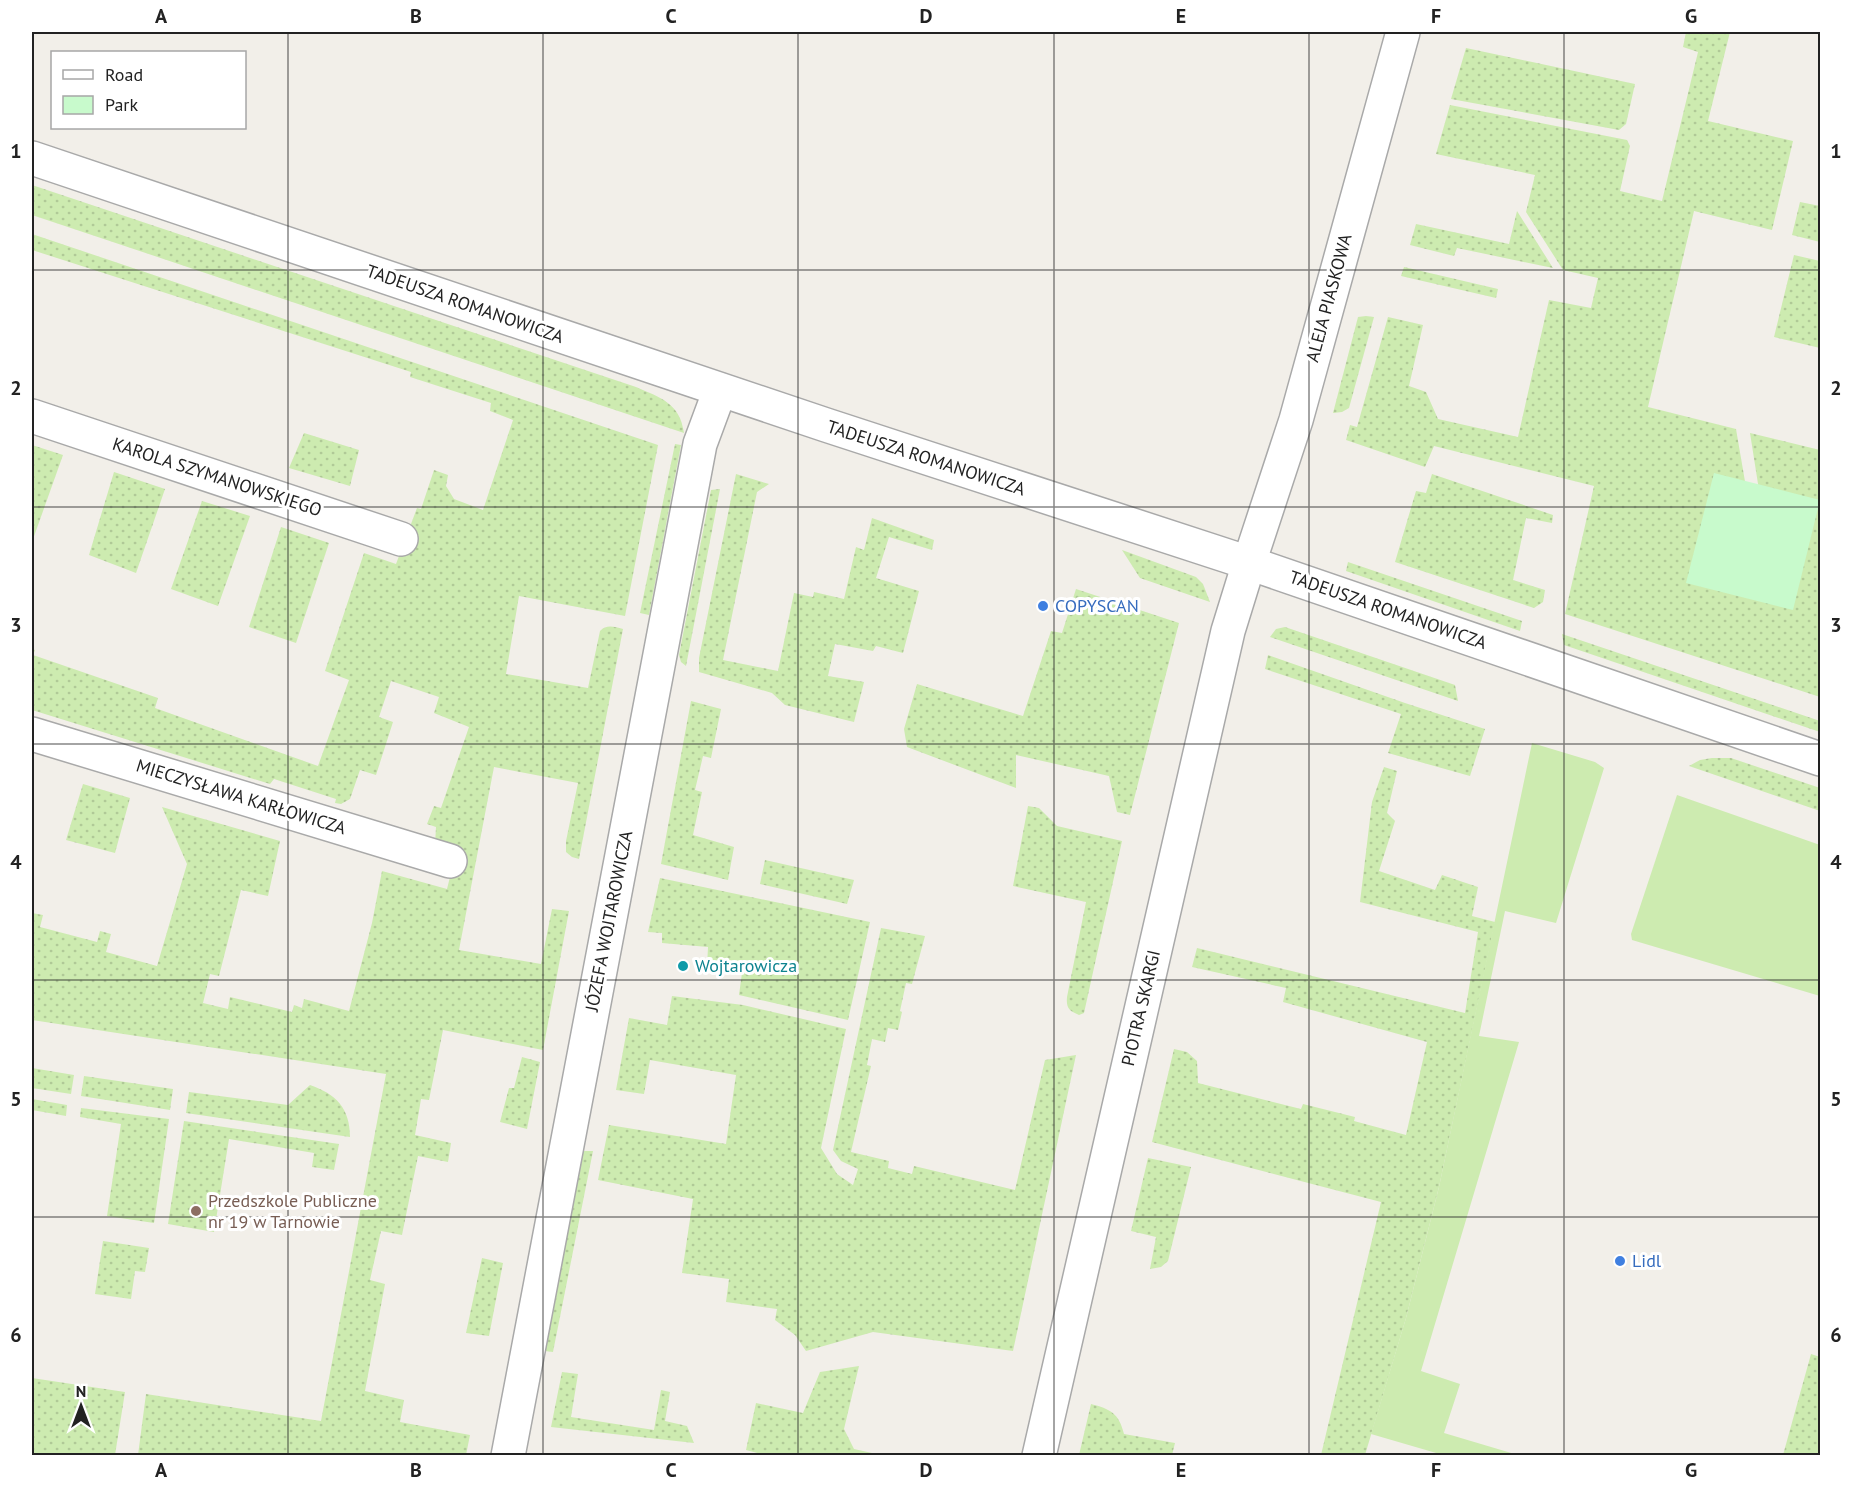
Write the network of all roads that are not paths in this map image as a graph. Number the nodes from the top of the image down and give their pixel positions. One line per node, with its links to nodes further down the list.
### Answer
1 (1403, 32): 6 (street, ALEJA PIASKOWA)
2 (32, 158): 3 (street, TADEUSZA ROMANOWICZA)
3 (720, 390): 6 (street, TADEUSZA ROMANOWICZA); 10 (street, JÓZEFA WOJTAROWICZA)
4 (32, 416): 5 (street, KAROLA SZYMANOWSKIEGO)
5 (401, 539)
6 (1249, 563): 8 (street, TADEUSZA ROMANOWICZA); 11 (street, PIOTRA SKARGI)
7 (32, 734): 9 (street, MIECZYSŁAWA KARŁOWICZA)
8 (1821, 759)
9 (450, 861)
10 (508, 1455)
11 (1039, 1455)

